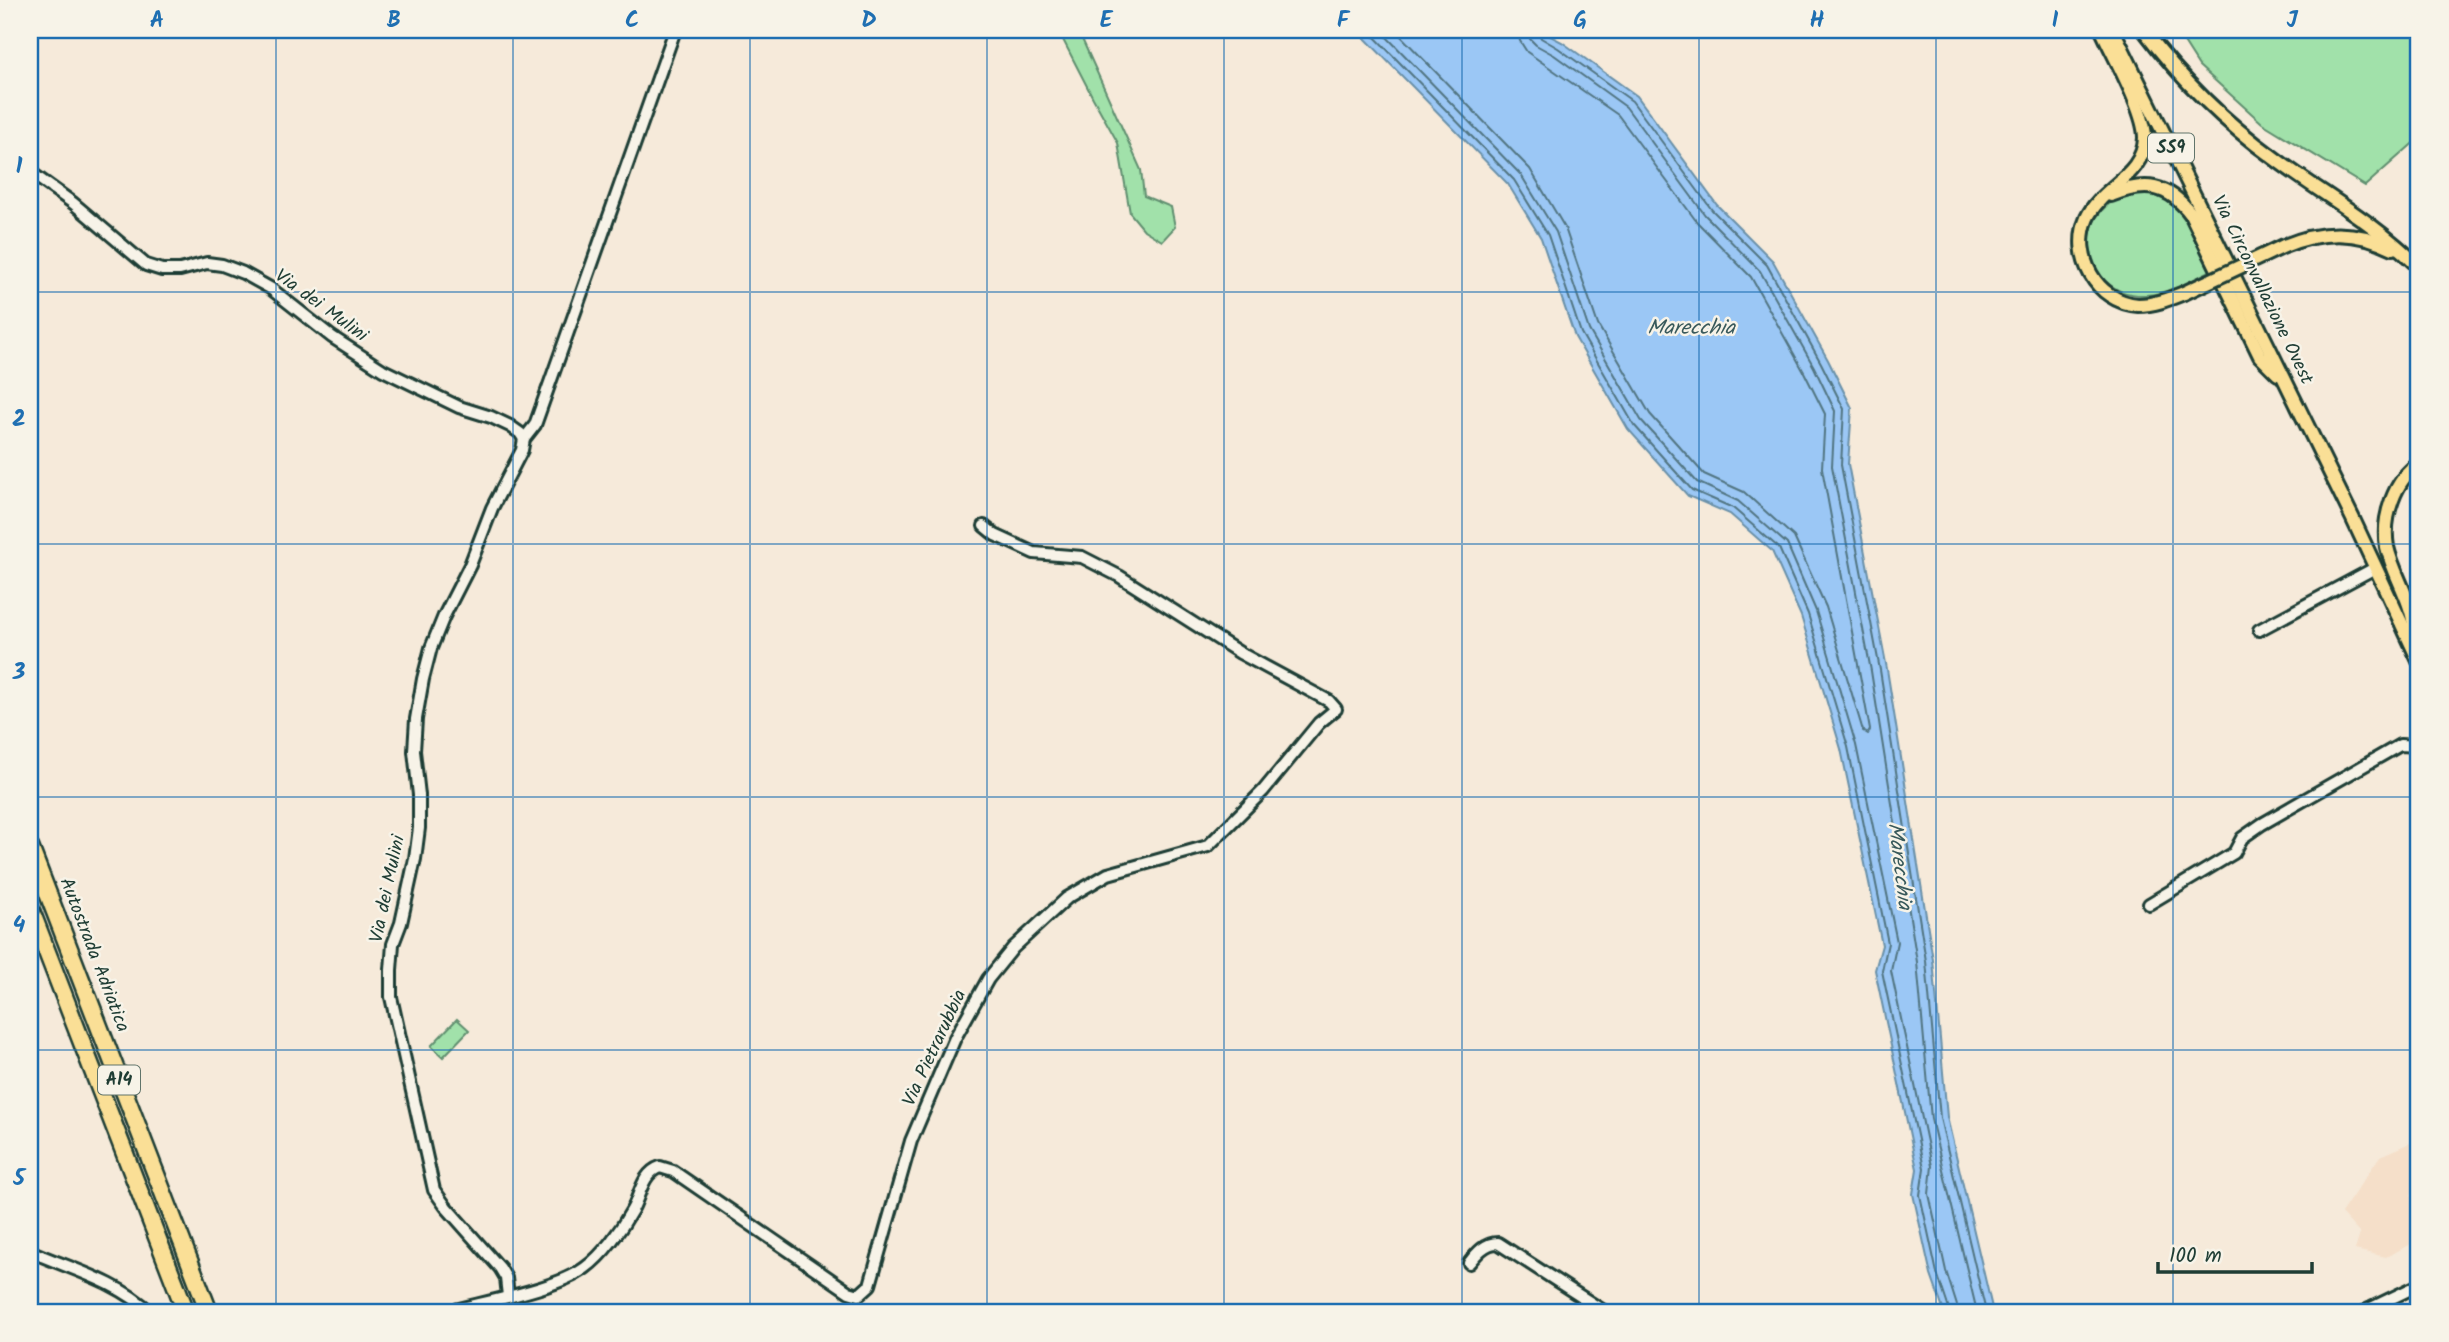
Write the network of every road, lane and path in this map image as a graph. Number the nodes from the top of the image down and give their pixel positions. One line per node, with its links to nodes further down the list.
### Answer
1 (675, 30): 9 (street, Via dei Mulini)
2 (2102, 30): 6 (main road)
3 (2113, 30): 8 (main road, Via Circonvallazione Ovest / SS9)
4 (2144, 30): 7 (main road)
5 (30, 172): 9 (street, Via dei Mulini)
6 (2104, 198): 7 (main road, bridge); 8 (main road)
7 (2418, 266)
8 (2287, 383): 12 (main road, Via Circonvallazione Ovest / SS9)
9 (524, 439): 22 (street, Via dei Mulini)
10 (2419, 464): 14 (main road)
11 (984, 526): 22 (street, Via Pietrarubbia)
12 (2375, 568): 13 (street); 14 (main road, Via Circonvallazione Ovest / SS9)
13 (2259, 630)
14 (2417, 656)
15 (2419, 746): 17 (street)
16 (30, 847): 26 (highway, Autostrada Adriatica / A14)
17 (2149, 904)
18 (30, 908): 25 (highway, A14)
19 (30, 1251): 24 (street)
20 (1469, 1263): 28 (street)
21 (2419, 1285): 23 (street)
22 (508, 1296): 27 (street, Via Pietrarubbia)
23 (2367, 1310)
24 (150, 1312)
25 (186, 1312)
26 (209, 1312)
27 (447, 1312)
28 (1605, 1312)

